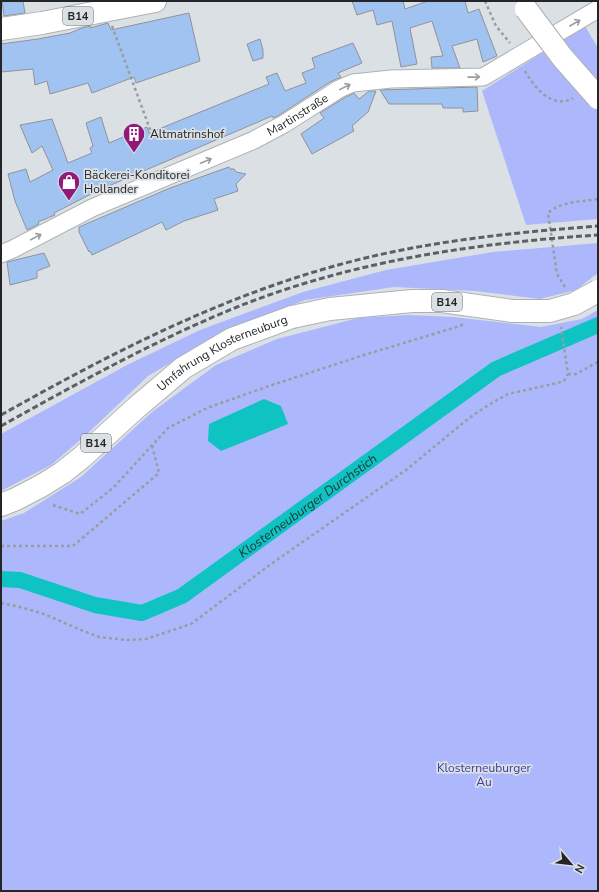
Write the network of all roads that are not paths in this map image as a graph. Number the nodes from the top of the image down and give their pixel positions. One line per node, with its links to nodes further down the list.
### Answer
1 (155, 1): 4 (main road, B14)
2 (524, 5): 5 (main road, bridge)
3 (598, 9): 6 (street, Martinstraße, one-way to 3)
4 (1, 29)
5 (598, 98)
6 (1, 254)
7 (598, 291): 8 (main road, Umfahrung Klosterneuburg / B14, bridge)
8 (1, 505)

